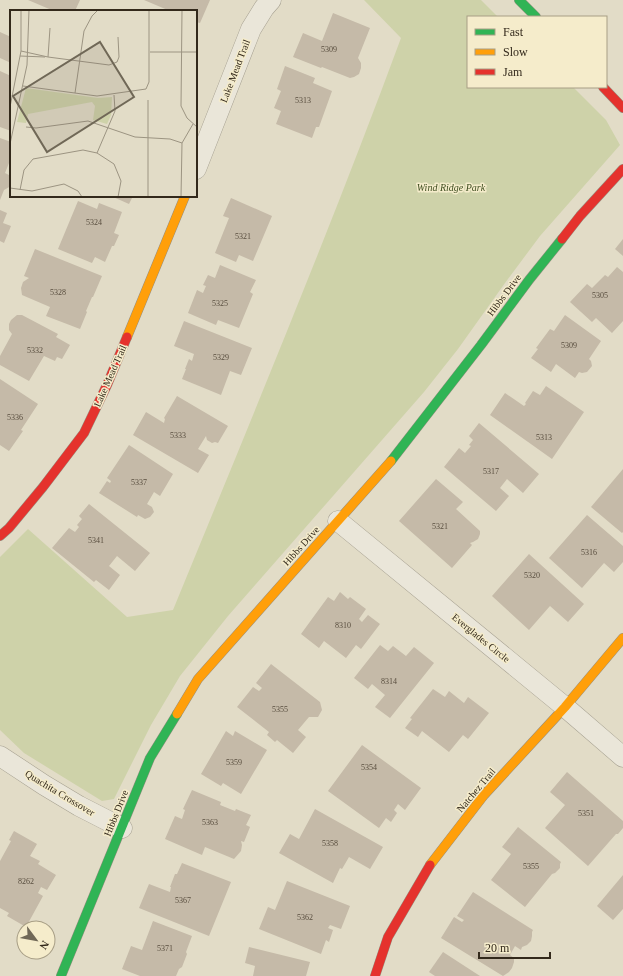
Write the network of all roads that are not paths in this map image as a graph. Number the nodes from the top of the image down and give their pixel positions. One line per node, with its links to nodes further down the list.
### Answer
1 (271, 0): 6 (street, Lake Mead Trail)
2 (519, 0): 3 (street)
3 (535, 16)
4 (604, 88): 5 (street)
5 (623, 108)
6 (197, 166)
7 (623, 169): 9 (street, Hibbs Drive)
8 (185, 197): 10 (street, Lake Mead Trail)
9 (338, 521): 12 (street, Everglades Circle); 15 (street, Hibbs Drive)
10 (0, 536)
11 (623, 638): 12 (street, Natchez Trail)
12 (565, 707): 14 (street, Everglades Circle); 17 (street, Natchez Trail)
13 (0, 756): 15 (street, Quachita Crossover)
14 (623, 757)
15 (122, 828): 16 (street, Hibbs Drive)
16 (61, 976)
17 (375, 976)

